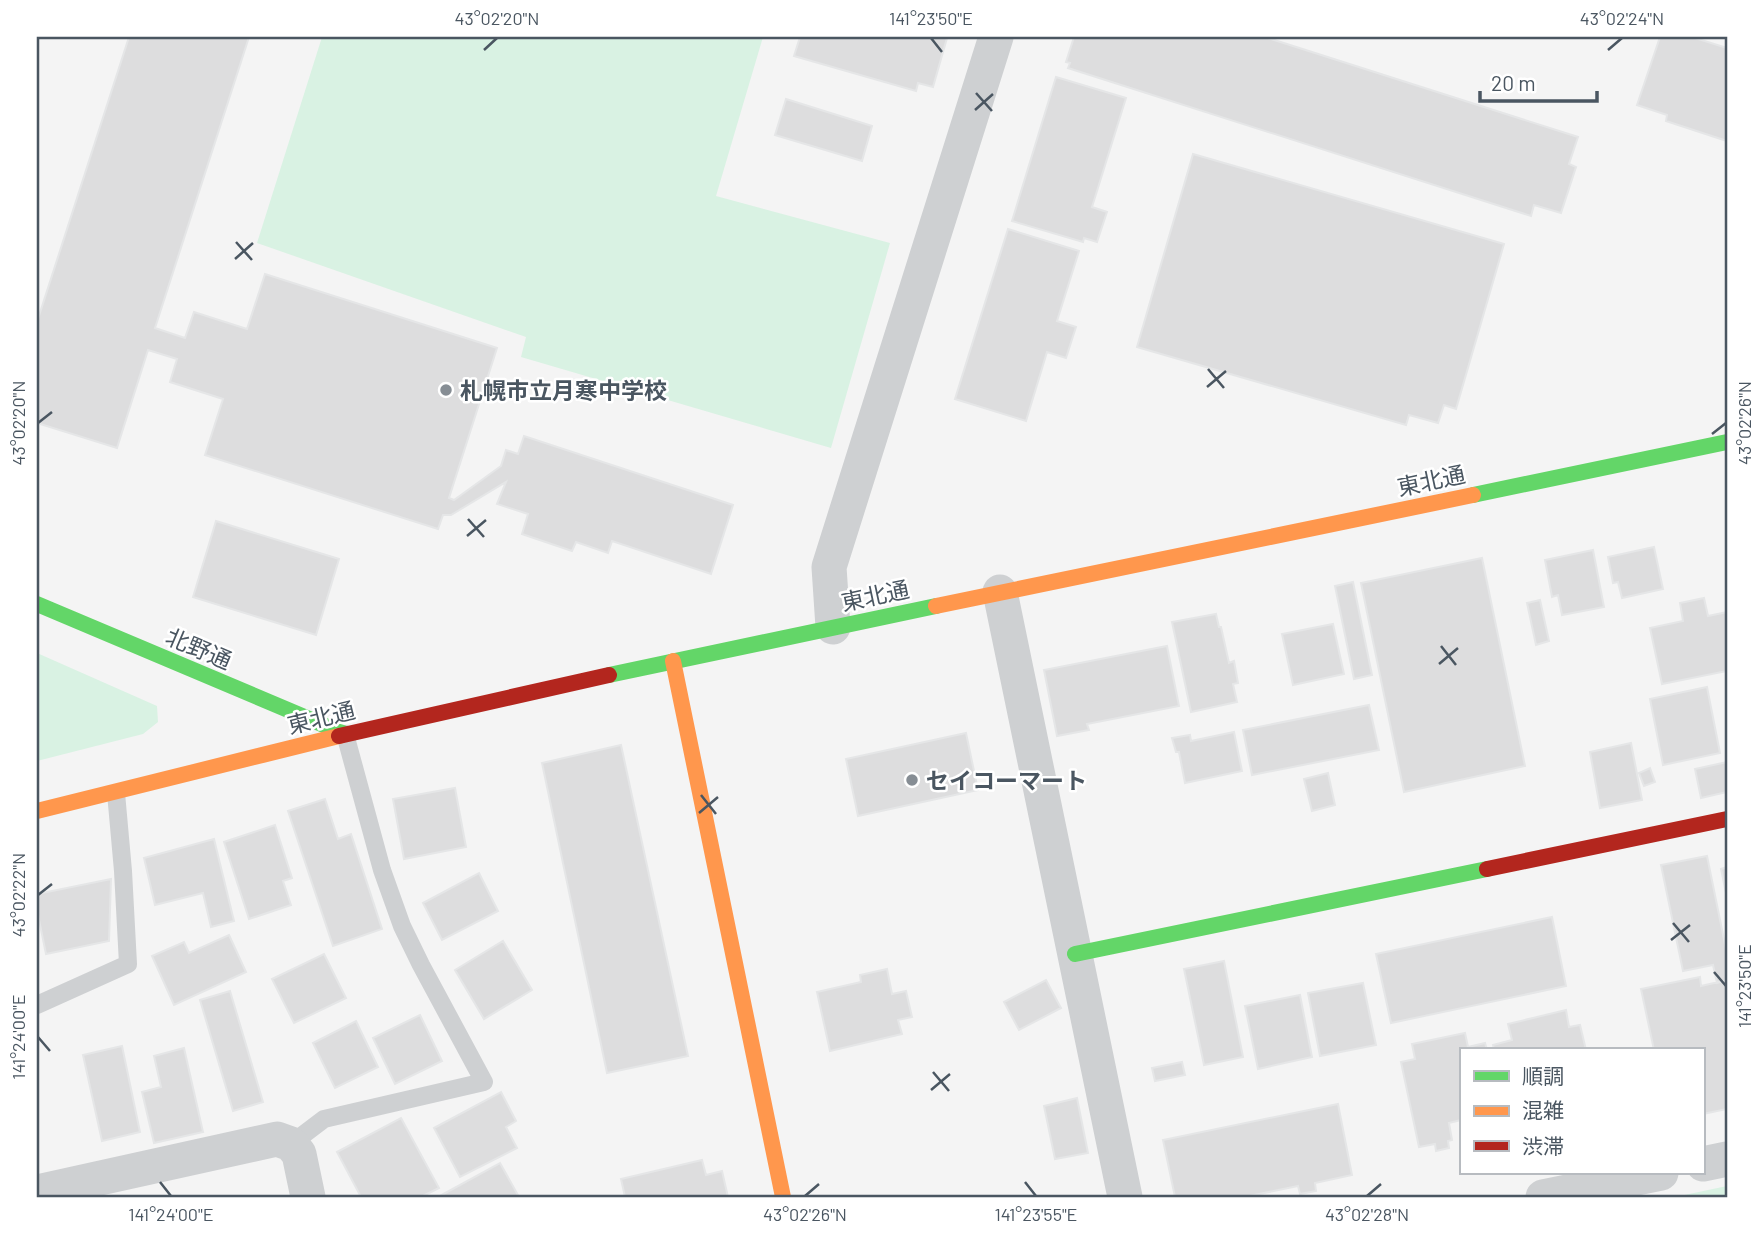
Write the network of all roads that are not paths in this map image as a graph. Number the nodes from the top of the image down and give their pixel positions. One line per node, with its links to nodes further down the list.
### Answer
1 (996, 37): 5 (street)
2 (1727, 442): 3 (street, 東北通)
3 (1000, 592): 5 (street, 東北通); 11 (street)
4 (37, 604): 7 (street, 北野通)
5 (833, 627): 6 (street, 東北通)
6 (673, 661): 7 (street, 東北通); 19 (street)
7 (345, 734): 8 (street, 東北通); 13 (lane)
8 (116, 793): 9 (street, 東北通); 12 (lane)
9 (37, 811)
10 (1727, 819): 11 (street)
11 (1075, 954): 20 (street)
12 (37, 1005)
13 (291, 1144): 17 (street); 18 (street)
14 (1727, 1159): 15 (street)
15 (1704, 1164)
16 (1656, 1174): 21 (street)
17 (37, 1192)
18 (308, 1197)
19 (783, 1197)
20 (1125, 1197)
21 (1543, 1197)

